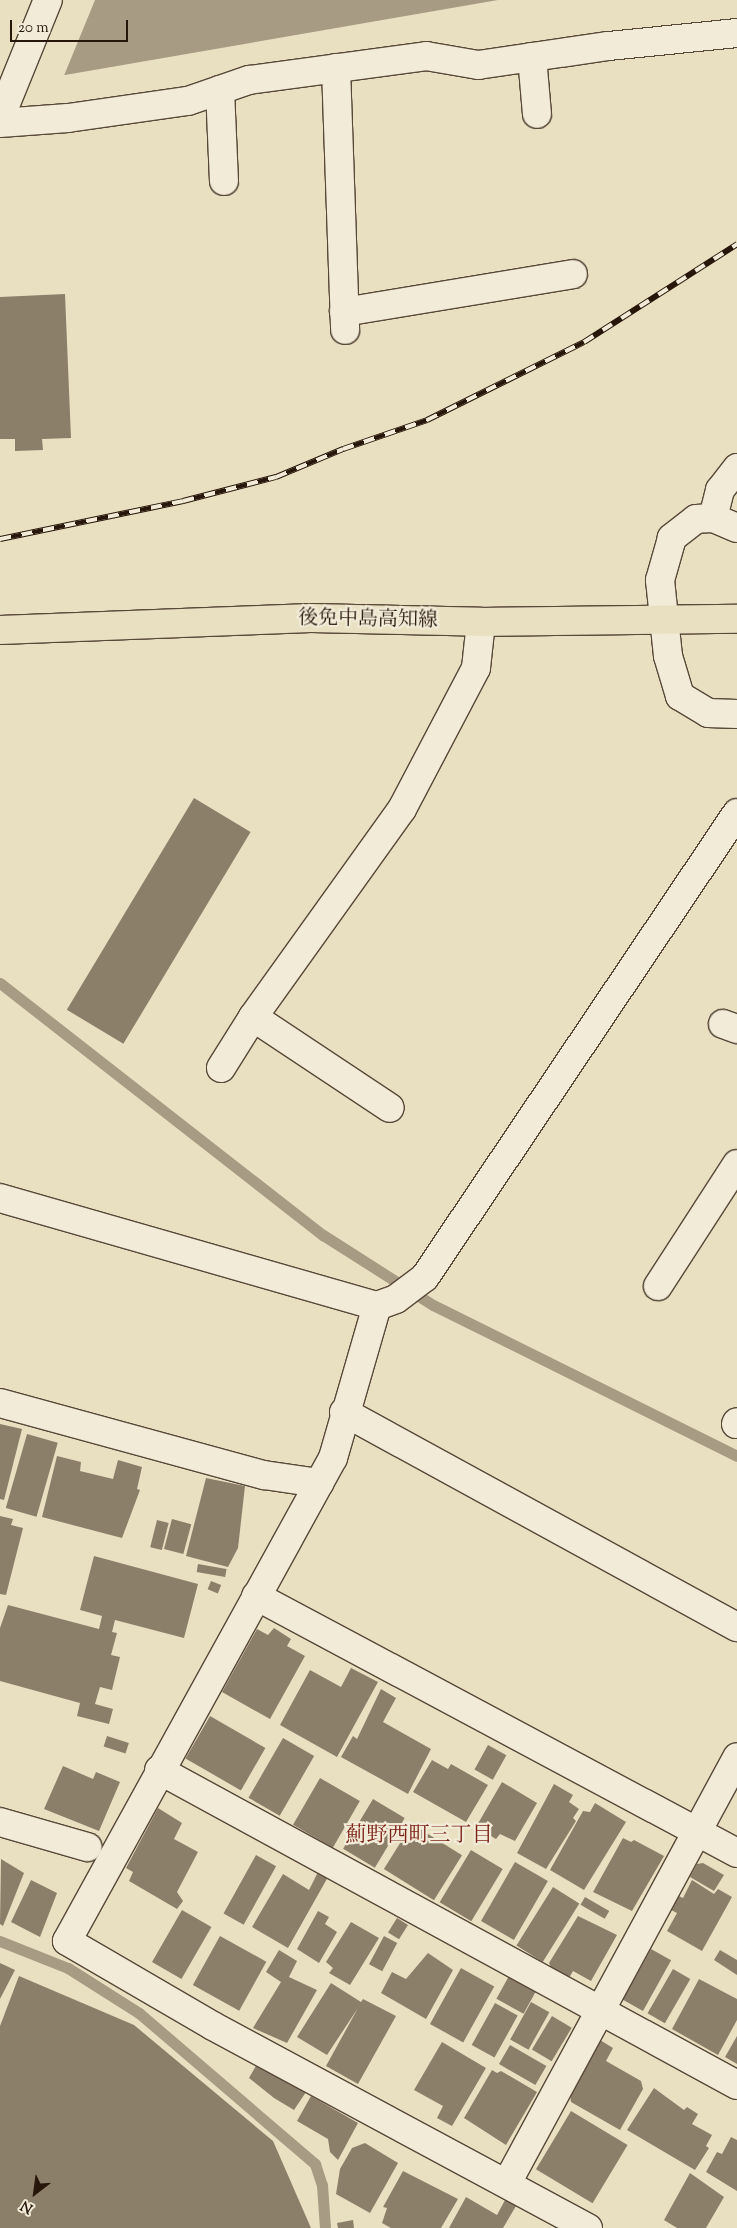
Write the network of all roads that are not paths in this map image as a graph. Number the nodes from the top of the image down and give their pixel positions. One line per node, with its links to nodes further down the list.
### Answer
1 (48, 0): 7 (street)
2 (737, 33): 3 (street)
3 (532, 57): 4 (street); 6 (street)
4 (336, 68): 5 (street); 10 (street)
5 (220, 90): 8 (street); 9 (street)
6 (537, 114)
7 (0, 118)
8 (0, 123)
9 (224, 181)
10 (573, 274)
11 (737, 468): 12 (street)
12 (712, 518): 13 (street); 15 (street)
13 (737, 528)
14 (737, 619): 15 (main road, 後免中島高知線)
15 (662, 620): 16 (main road, 後免中島高知線); 18 (street)
16 (481, 622): 17 (main road, 後免中島高知線); 20 (street)
17 (0, 630)
18 (737, 714)
19 (737, 813): 26 (street)
20 (253, 1017): 21 (street); 22 (street)
21 (221, 1068)
22 (390, 1108)
23 (737, 1164): 25 (street)
24 (0, 1198): 26 (street)
25 (658, 1286)
26 (386, 1302): 28 (street)
27 (0, 1403): 29 (street)
28 (344, 1412): 29 (street); 31 (street)
29 (319, 1483): 30 (street)
30 (256, 1596): 33 (street); 35 (street)
31 (737, 1627)
32 (737, 1756): 35 (street)
33 (159, 1770): 38 (street); 40 (street)
34 (0, 1822): 36 (street)
35 (697, 1831): 37 (street); 38 (street)
36 (87, 1847)
37 (737, 1853)
38 (601, 2011): 39 (street); 40 (street)
39 (737, 2085)
40 (507, 2183): 41 (street)
41 (588, 2228)

